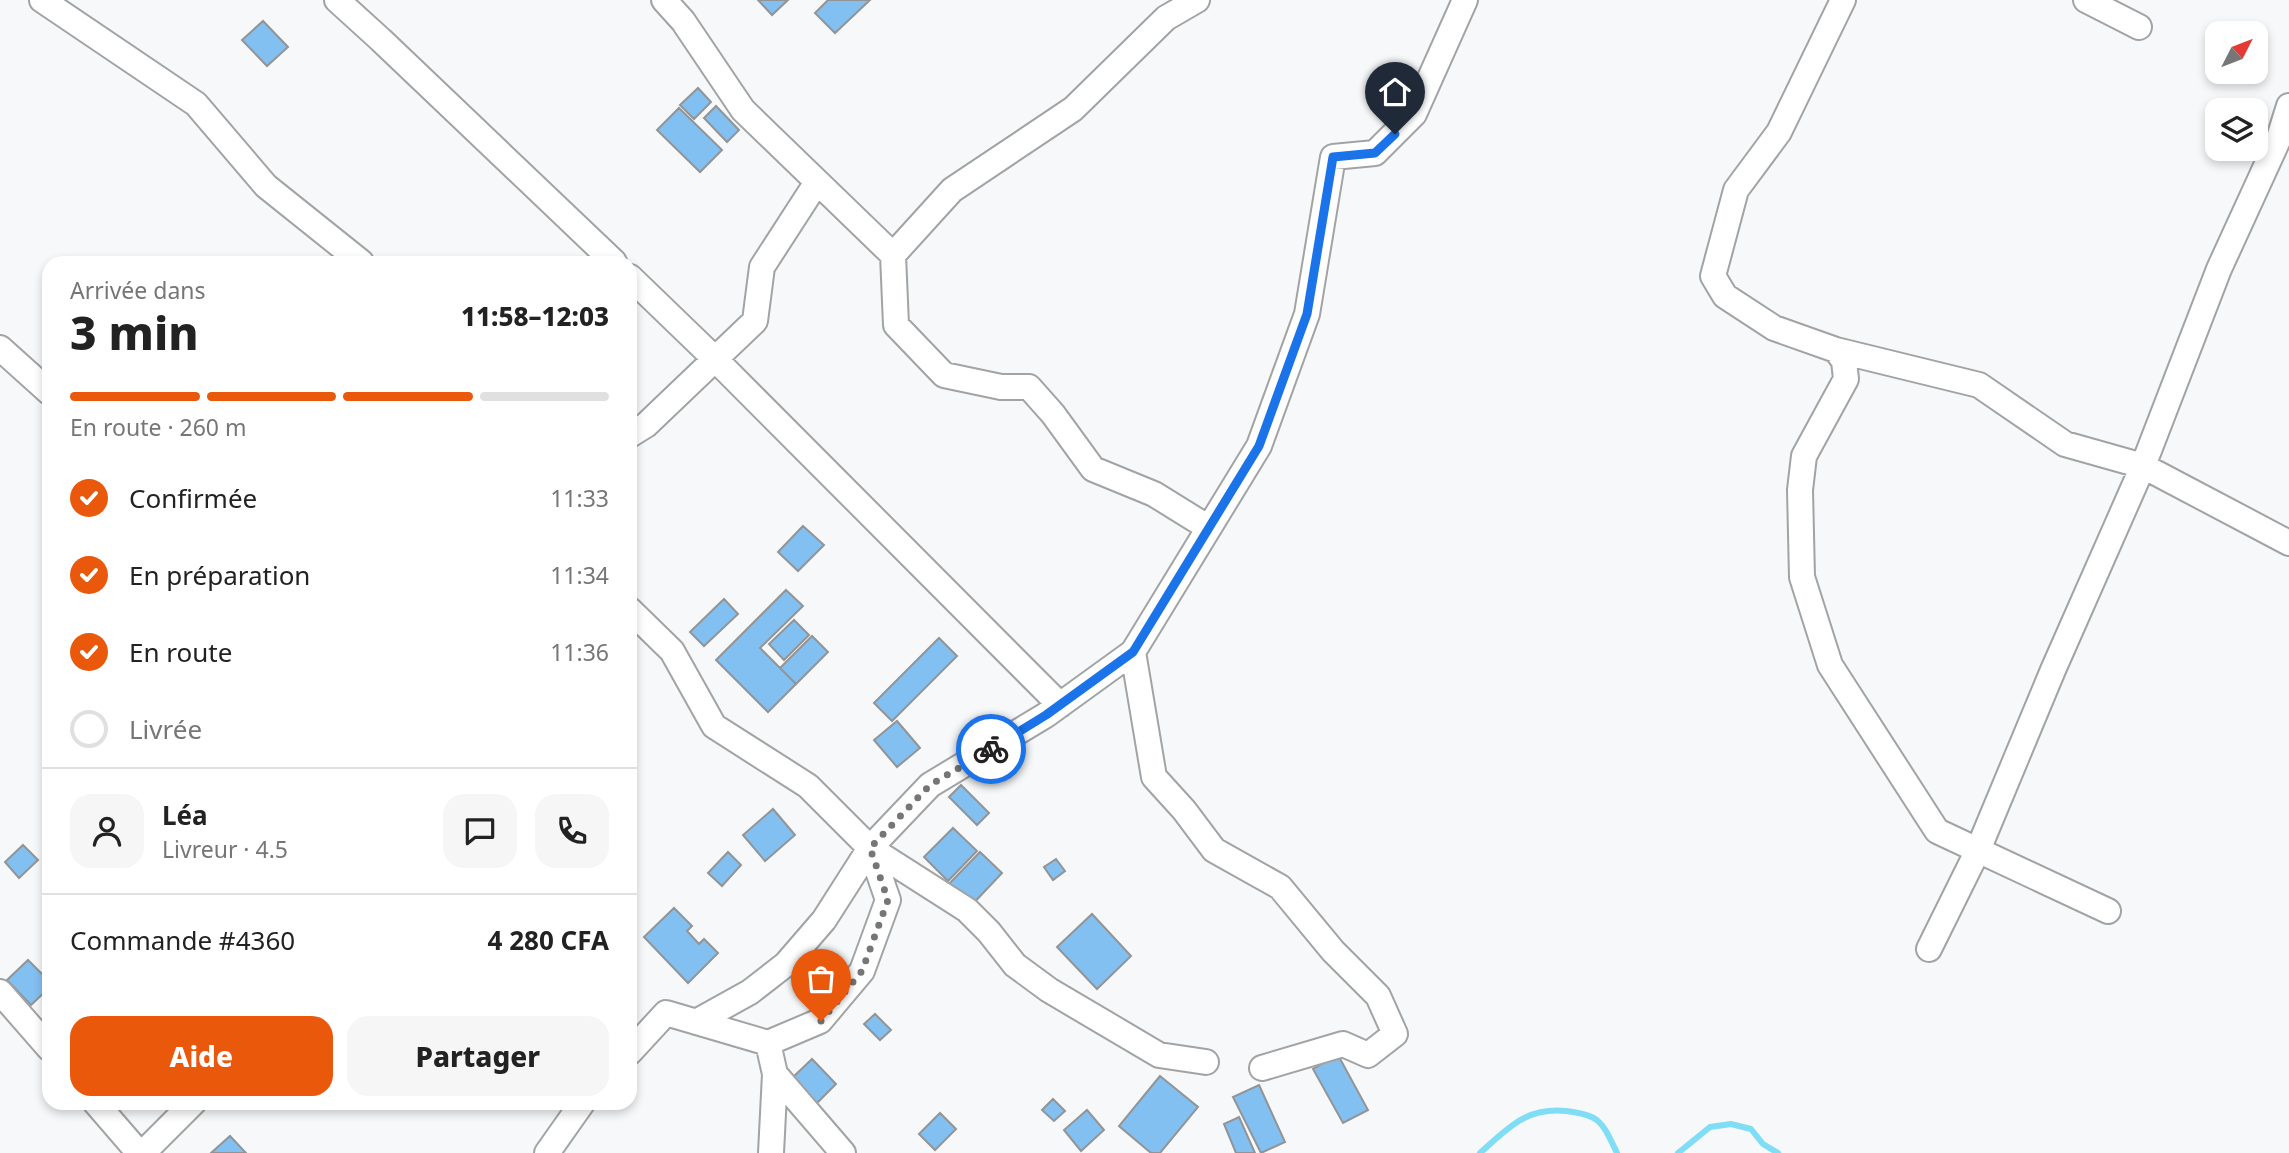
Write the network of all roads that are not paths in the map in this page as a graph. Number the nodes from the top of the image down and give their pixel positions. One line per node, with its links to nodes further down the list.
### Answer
1 (42, 0): 11 (street)
2 (337, 0): 12 (street)
3 (664, 0): 10 (street)
4 (1197, 0): 13 (street)
5 (1465, 0): 21 (street)
6 (1843, 0): 16 (street)
7 (2086, 0): 8 (street)
8 (2139, 27)
9 (2289, 106): 20 (street)
10 (817, 182): 13 (street); 17 (street)
11 (354, 256)
12 (608, 256)
13 (893, 256): 21 (street)
14 (637, 284): 17 (street)
15 (0, 348): 18 (street)
16 (1836, 350): 20 (street); 27 (street)
17 (715, 359): 19 (street); 25 (street)
18 (42, 386)
19 (637, 431)
20 (2143, 466): 22 (street); 27 (street)
21 (1209, 528): 24 (street)
22 (2289, 543)
23 (637, 617): 26 (street)
24 (1133, 652): 25 (street); 36 (street)
25 (1060, 705): 26 (street)
26 (870, 848): 31 (street); 33 (street); 35 (street)
27 (1978, 849): 28 (street); 29 (street)
28 (2108, 911)
29 (1929, 949)
30 (0, 992): 32 (street)
31 (696, 1022): 33 (street); 34 (street)
32 (42, 1040)
33 (768, 1043): 37 (street)
34 (637, 1044)
35 (1206, 1062)
36 (1262, 1068)
37 (775, 1074): 43 (street); 44 (street)
38 (103, 1110): 41 (street)
39 (186, 1110): 41 (street)
40 (577, 1110): 42 (street)
41 (141, 1153)
42 (547, 1153)
43 (772, 1153)
44 (843, 1153)

